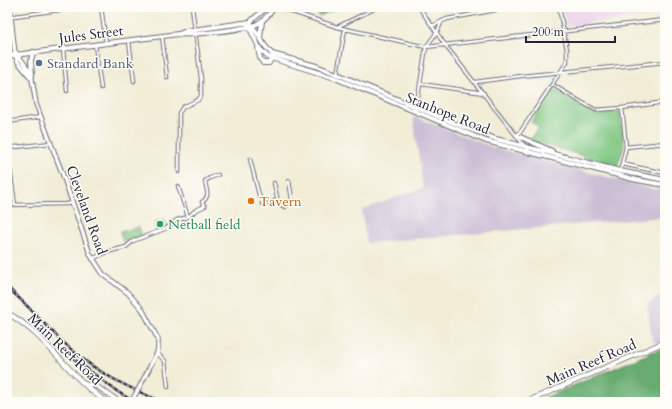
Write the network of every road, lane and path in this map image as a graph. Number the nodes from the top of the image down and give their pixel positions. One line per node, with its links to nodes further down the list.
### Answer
1 (10, 7): 11 (street)
2 (82, 7): 11 (street)
3 (101, 7): 25 (street)
4 (192, 7): 20 (street)
5 (267, 7): 15 (main road)
6 (276, 7): 13 (main road); 17 (street)
7 (378, 7): 17 (street)
8 (419, 7): 16 (street)
9 (512, 7): 14 (street)
10 (559, 7): 19 (street)
11 (9, 17): 32 (street)
12 (665, 20): 19 (street)
13 (262, 21): 15 (main road); 23 (main road)
14 (442, 21): 16 (street); 21 (street)
15 (249, 24): 20 (main road, Jules Street); 23 (main road); 27 (main road, Stanhope Road)
16 (432, 26): 21 (street)
17 (337, 27): 18 (street)
18 (345, 29): 29 (street); 40 (street)
19 (564, 31): 28 (street); 39 (street)
20 (195, 32): 22 (main road, Jules Street); 70 (street)
21 (437, 32): 28 (street); 29 (street)
22 (162, 36): 24 (main road, Jules Street); 42 (street)
23 (260, 38): 33 (main road)
24 (129, 40): 25 (main road, Jules Street); 44 (street)
25 (106, 43): 26 (main road, Jules Street)
26 (95, 44): 30 (main road, Jules Street); 48 (street)
27 (257, 44): 35 (main road, Stanhope Road); 35 (main road)
28 (445, 45): 29 (street); 45 (street)
29 (426, 47): 46 (street)
30 (62, 48): 31 (main road, Jules Street); 49 (street)
31 (33, 52): 32 (main road, Jules Street); 41 (main road)
32 (16, 53): 34 (main road, Jules Street); 41 (street)
33 (272, 53): 35 (main road); 37 (main road, Stanhope Road)
34 (7, 56)
35 (272, 59): 38 (main road, Stanhope Road)
36 (665, 62): 39 (street)
37 (316, 66): 38 (main road); 40 (main road, Stanhope Road)
38 (313, 71): 43 (main road, Stanhope Road)
39 (560, 73): 45 (street); 47 (street)
40 (337, 74): 43 (street); 51 (main road, Stanhope Road)
41 (32, 77): 57 (street, Cleveland Road)
42 (167, 77)
43 (335, 78): 53 (main road, Stanhope Road)
44 (134, 81)
45 (474, 82): 50 (street)
46 (421, 84): 50 (street); 54 (street)
47 (553, 85): 55 (street); 59 (street)
48 (101, 88)
49 (67, 91)
50 (484, 93): 59 (street)
51 (397, 99): 53 (main road); 54 (main road, Stanhope Road)
52 (665, 102): 55 (street)
53 (395, 104): 56 (main road, Stanhope Road)
54 (417, 107): 56 (street); 60 (main road, Stanhope Road)
55 (622, 108): 64 (street)
56 (416, 112): 66 (main road, Stanhope Road)
57 (41, 117): 58 (street); 61 (street, Cleveland Road)
58 (7, 122)
59 (517, 135): 60 (main road); 63 (street); 67 (main road)
60 (508, 142): 63 (main road, Stanhope Road)
61 (51, 143): 65 (street); 81 (street, Cleveland Road)
62 (665, 143): 64 (street)
63 (526, 146): 66 (street); 67 (main road, Stanhope Road)
64 (626, 147): 69 (street)
65 (7, 148): 82 (street)
66 (530, 153): 71 (main road, Stanhope Road)
67 (566, 157): 71 (main road, Stanhope Road)
68 (250, 160): 80 (street)
69 (622, 164): 71 (street); 72 (street)
70 (179, 172)
71 (620, 173): 74 (main road, Stanhope Road); 77 (main road, Stanhope Road)
72 (665, 173)
73 (218, 175): 85 (street)
74 (665, 180)
75 (289, 181): 79 (street)
76 (274, 183): 80 (street)
77 (665, 185)
78 (178, 186): 85 (street)
79 (292, 199)
80 (278, 202): 84 (street)
81 (73, 203): 82 (street); 86 (street, Cleveland Road)
82 (14, 204): 83 (street)
83 (7, 205)
84 (285, 207)
85 (188, 217): 86 (street)
86 (92, 259): 89 (street, Cleveland Road)
87 (7, 313): 90 (main road, Main Reef Road)
88 (665, 342): 95 (main road, Main Reef Road)
89 (157, 353): 91 (street); 94 (street, bridge)
90 (85, 384): 92 (main road, Main Reef Road); 93 (street)
91 (168, 387)
92 (107, 402)
93 (120, 402)
94 (131, 402)
95 (526, 402)

